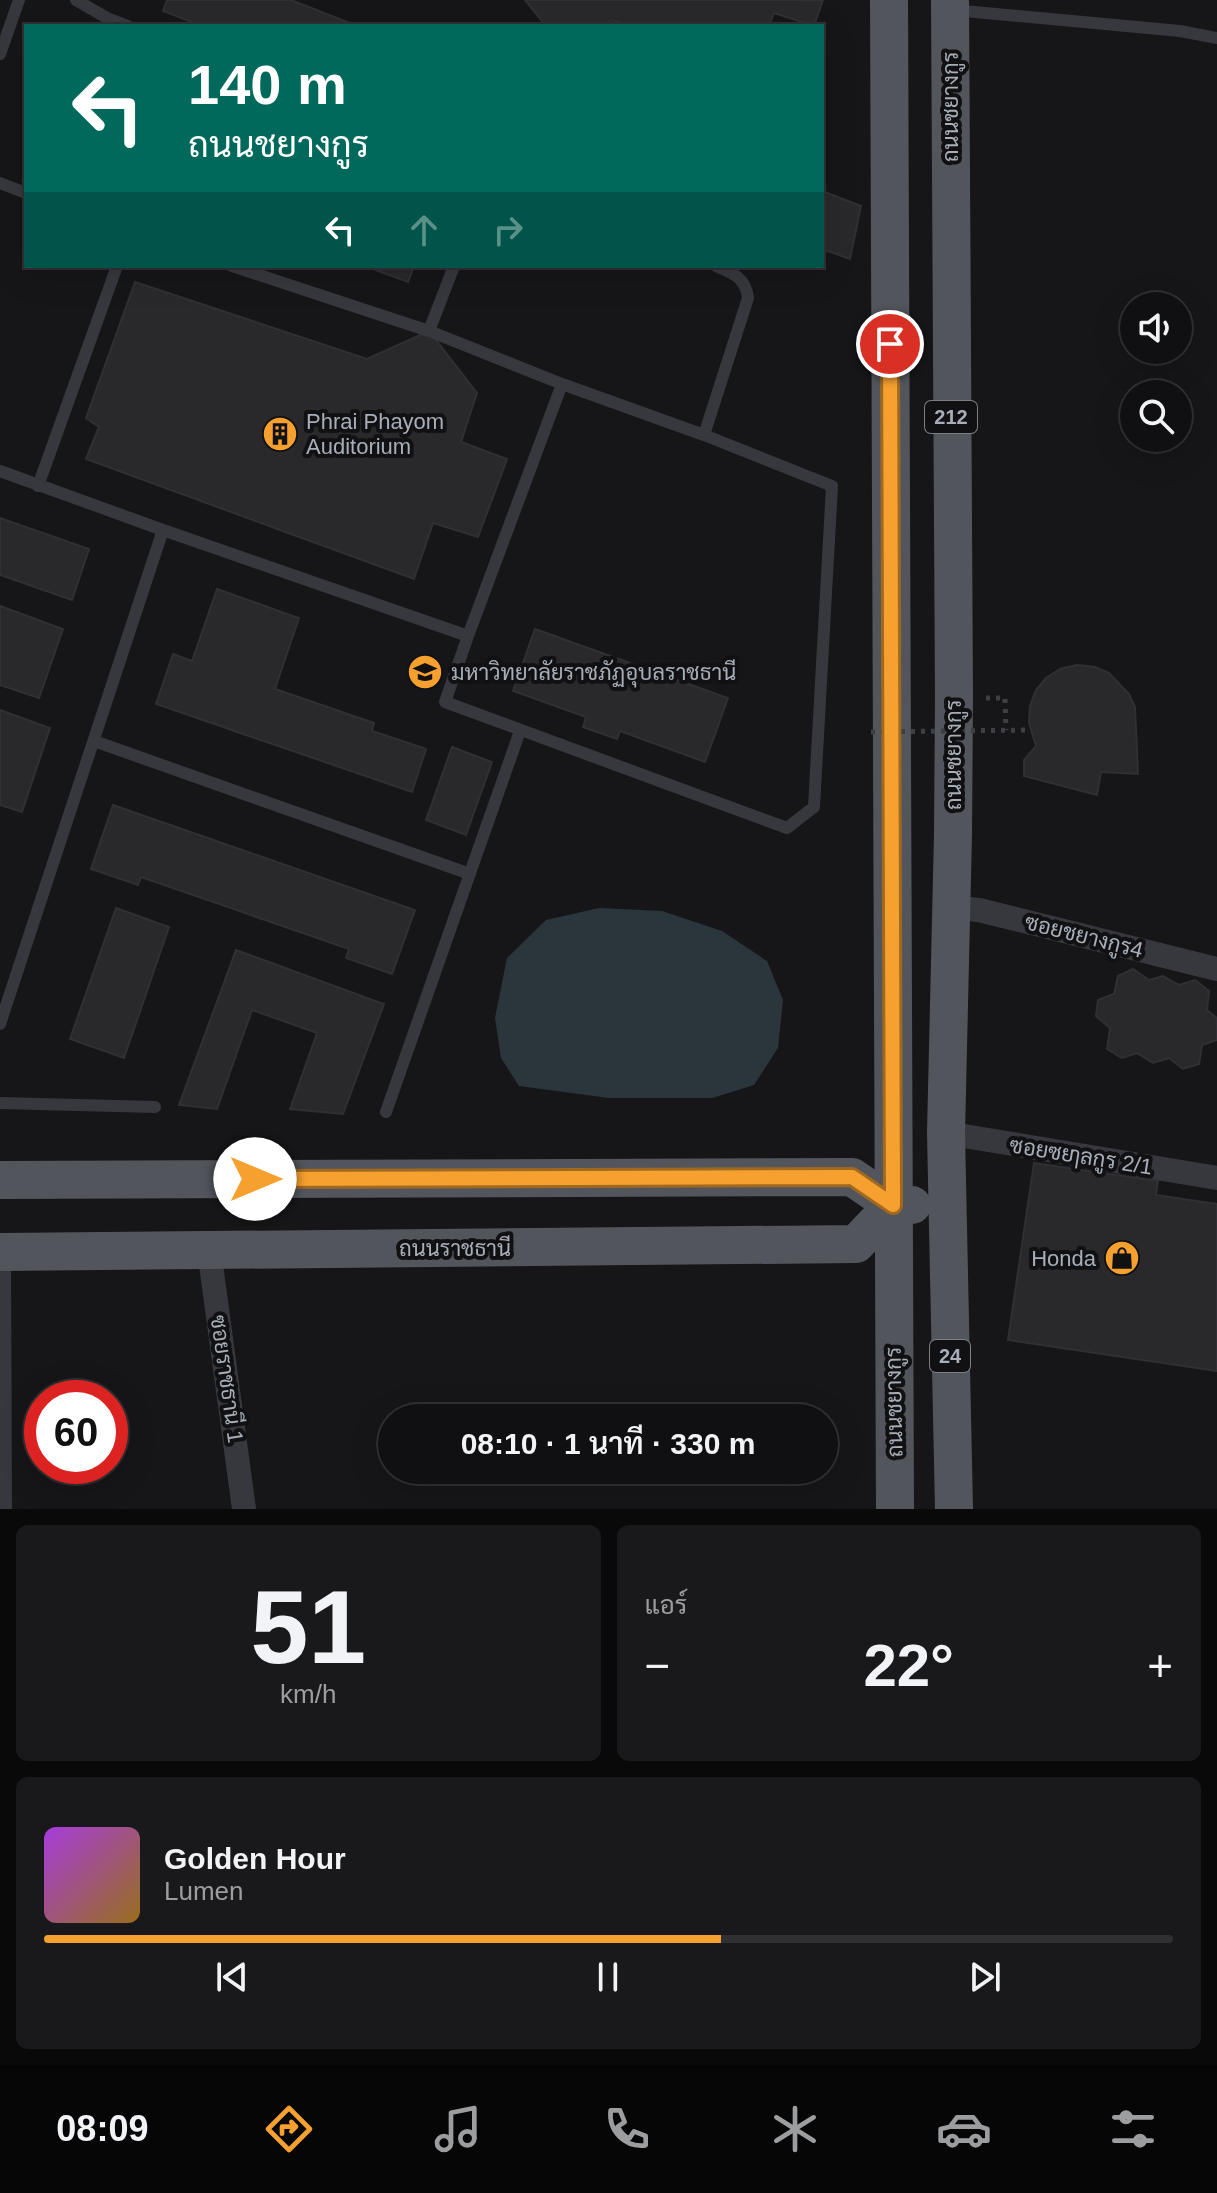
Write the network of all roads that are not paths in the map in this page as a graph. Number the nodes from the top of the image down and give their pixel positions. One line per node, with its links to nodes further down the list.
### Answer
1 (19, 0): 7 (lane)
2 (76, 0): 5 (lane)
3 (889, 0): 34 (main road, ถนนชยางกูร)
4 (950, 5): 6 (lane); 24 (main road, ถนนชยางกูร / 212)
5 (123, 24)
6 (1217, 38)
7 (0, 54)
8 (0, 183): 9 (lane)
9 (24, 192)
10 (116, 268): 18 (lane)
11 (238, 268): 14 (lane)
12 (453, 268): 14 (lane)
13 (720, 268): 16 (lane)
14 (429, 331): 15 (lane)
15 (562, 384): 16 (lane); 20 (lane)
16 (704, 435): 21 (lane)
17 (0, 471): 18 (lane)
18 (38, 486): 19 (lane)
19 (163, 530): 20 (lane); 22 (lane)
20 (468, 636): 21 (lane)
21 (520, 731): 23 (lane)
22 (94, 741): 23 (lane); 26 (lane)
23 (470, 874): 29 (lane)
24 (950, 907): 25 (street, ซอยชยางกูร4); 30 (main road, ถนนชยางกูร / 212)
25 (1217, 969)
26 (0, 1024)
27 (0, 1103): 28 (lane)
28 (155, 1107)
29 (386, 1112)
30 (946, 1133): 31 (street, ซอยซยๅลกูร 2/1); 33 (main road, ถนนชยางกูร / 212)
31 (1217, 1178)
32 (0, 1180): 34 (main road)
33 (946, 1204): 34 (main road); 40 (main road, ถนนชยางกูร / 24)
34 (893, 1205): 35 (main road, ถนนราชธานี); 39 (main road, ถนนชยางกูร)
35 (209, 1250): 36 (main road, ถนนราชธานี); 38 (street, ซอยราชธานี 1)
36 (2, 1252): 37 (lane)
37 (6, 1509)
38 (244, 1509)
39 (895, 1509)
40 (954, 1509)

